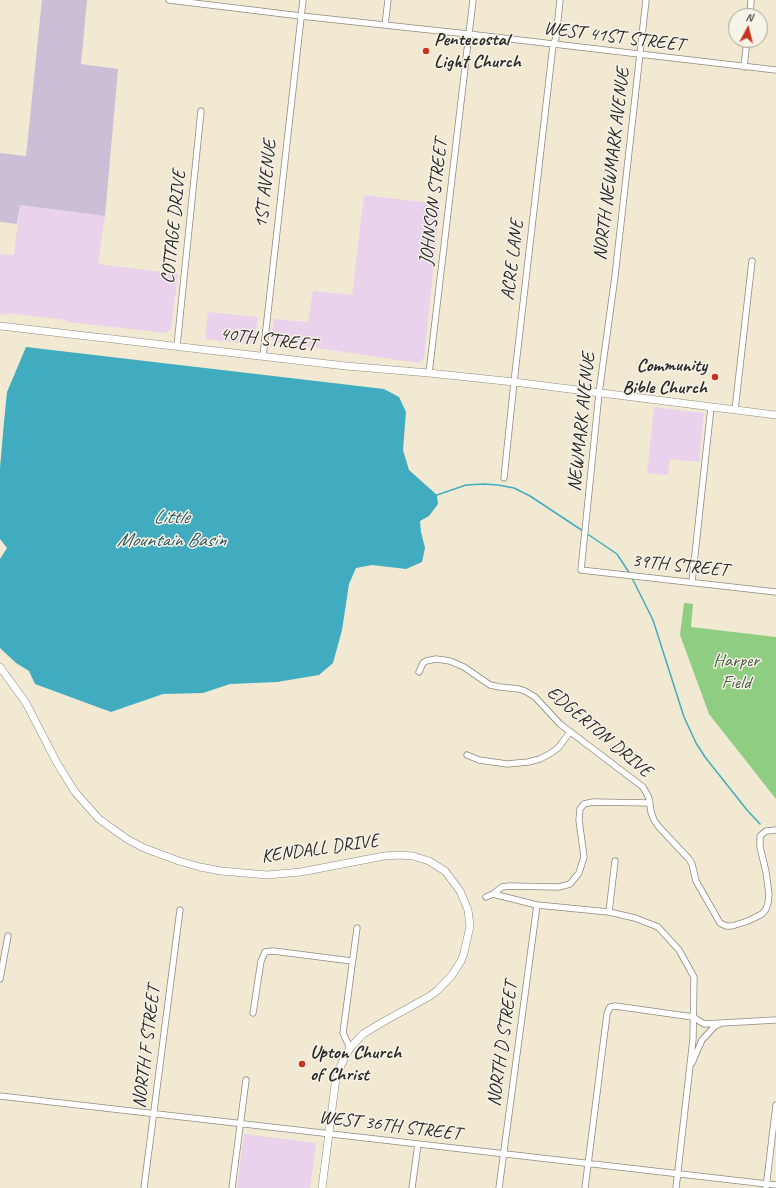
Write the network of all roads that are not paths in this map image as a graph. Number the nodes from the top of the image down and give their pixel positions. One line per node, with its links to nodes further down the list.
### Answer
1 (169, 0): 7 (street, WEST 41ST STREET)
2 (303, 0): 7 (street, 1ST AVENUE)
3 (388, 0): 8 (street)
4 (473, 0): 9 (street, JOHNSON STREET)
5 (560, 0): 10 (street, ACRE LANE)
6 (646, 0): 12 (street)
7 (301, 16): 8 (street, WEST 41ST STREET); 20 (street, 1ST AVENUE)
8 (386, 26): 9 (street, WEST 41ST STREET)
9 (468, 34): 10 (street, WEST 41ST STREET); 21 (street, JOHNSON STREET)
10 (553, 45): 12 (street, WEST 41ST STREET); 22 (street, ACRE LANE)
11 (746, 48): 13 (street)
12 (640, 55): 13 (street, WEST 41ST STREET); 17 (street, NORTH NEWMARK AVENUE)
13 (744, 67): 14 (street, WEST 41ST STREET)
14 (776, 70)
15 (201, 111): 19 (street, COTTAGE DRIVE)
16 (752, 261): 25 (street)
17 (615, 276): 23 (street, NEWMARK AVENUE)
18 (0, 326): 19 (main road, 40TH STREET)
19 (177, 346): 20 (main road, 40TH STREET)
20 (263, 356): 21 (main road, 40TH STREET)
21 (429, 373): 22 (main road, 40TH STREET)
22 (514, 382): 23 (main road, 40TH STREET); 27 (street, ACRE LANE)
23 (599, 393): 24 (main road, 40TH STREET); 28 (street, NEWMARK AVENUE)
24 (711, 407): 25 (main road, 40TH STREET); 29 (street)
25 (735, 410): 26 (main road, 40TH STREET)
26 (776, 415)
27 (504, 478)
28 (581, 570): 29 (street, 39TH STREET)
29 (692, 582): 30 (street, 39TH STREET)
30 (776, 592)
31 (0, 666): 51 (main road, KENDALL DRIVE)
32 (419, 672): 33 (street, EDGERTON DRIVE)
33 (570, 732): 34 (street); 35 (street, EDGERTON DRIVE)
34 (467, 755)
35 (650, 803): 36 (street, EDGERTON DRIVE); 38 (street)
36 (776, 830)
37 (615, 861): 42 (street)
38 (493, 894): 39 (street); 40 (street)
39 (486, 897)
40 (537, 905): 42 (street); 60 (street, NORTH D STREET)
41 (180, 910): 56 (street, NORTH F STREET)
42 (609, 912): 48 (street)
43 (357, 928): 45 (street)
44 (8, 936): 46 (street)
45 (352, 961): 47 (street); 51 (street)
46 (0, 979)
47 (253, 1013)
48 (693, 1017): 50 (street); 52 (street); 61 (street)
49 (776, 1020): 50 (street)
50 (724, 1023): 52 (street)
51 (350, 1048): 58 (main road, KENDALL DRIVE)
52 (690, 1068): 62 (street)
53 (246, 1080): 57 (street)
54 (0, 1096): 56 (street, WEST 36TH STREET)
55 (776, 1105): 64 (street)
56 (154, 1114): 57 (street, WEST 36TH STREET); 65 (street, NORTH F STREET)
57 (240, 1124): 58 (street, WEST 36TH STREET); 66 (street)
58 (329, 1134): 59 (street, WEST 36TH STREET); 67 (main road, KENDALL DRIVE)
59 (418, 1144): 60 (street, WEST 36TH STREET); 68 (street)
60 (503, 1154): 61 (street, WEST 36TH STREET); 69 (street, NORTH D STREET)
61 (588, 1164): 62 (street, WEST 36TH STREET); 70 (street)
62 (678, 1174): 64 (street, WEST 36TH STREET); 71 (street)
63 (776, 1185): 64 (street, WEST 36TH STREET)
64 (766, 1186)
65 (144, 1188)
66 (232, 1188)
67 (322, 1188)
68 (412, 1188)
69 (499, 1188)
70 (585, 1188)
71 (676, 1188)

